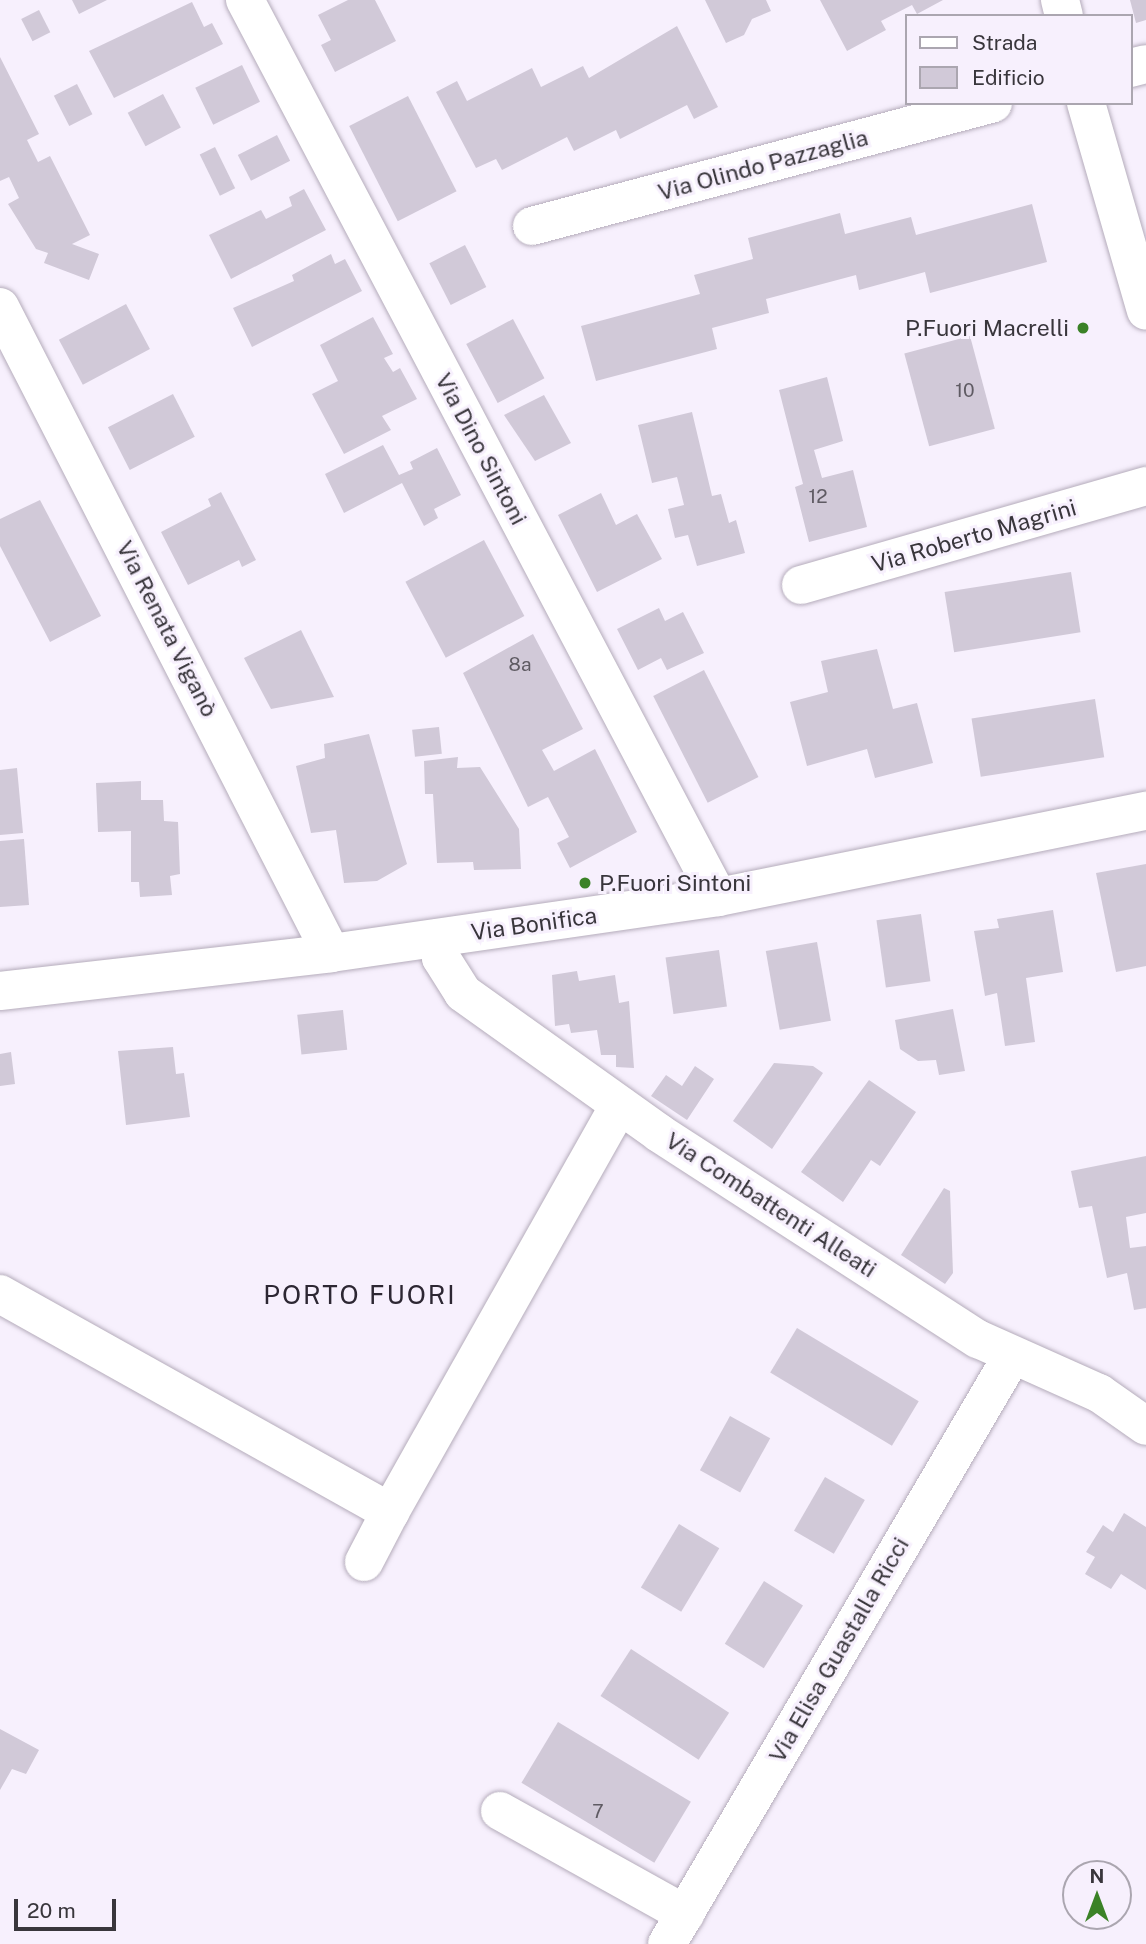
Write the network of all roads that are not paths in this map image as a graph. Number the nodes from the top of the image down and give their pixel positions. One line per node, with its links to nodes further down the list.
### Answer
1 (245, 0): 10 (street, Via Dino Sintoni)
2 (985, 105): 4 (street, Via Olindo Pazzaglia)
3 (1087, 105): 6 (street)
4 (531, 226)
5 (0, 307): 12 (street, Via Renata Viganò)
6 (1146, 311)
7 (1146, 486): 8 (street, Via Roberto Magrini)
8 (802, 586)
9 (1146, 811): 10 (street, Via Bonifica)
10 (718, 897): 11 (street, Via Bonifica)
11 (439, 938): 12 (street, Via Bonifica); 14 (street, Via Combattenti Alleati)
12 (331, 953): 13 (street, Via Bonifica)
13 (0, 990)
14 (619, 1105): 16 (street, Via Combattenti Alleati); 18 (street)
15 (0, 1294): 18 (street)
16 (1012, 1356): 17 (street, Via Combattenti Alleati); 21 (street, Via Elisa Guastalla Ricci)
17 (1146, 1426)
18 (390, 1513): 19 (street)
19 (364, 1562)
20 (500, 1811): 21 (street)
21 (676, 1929)

